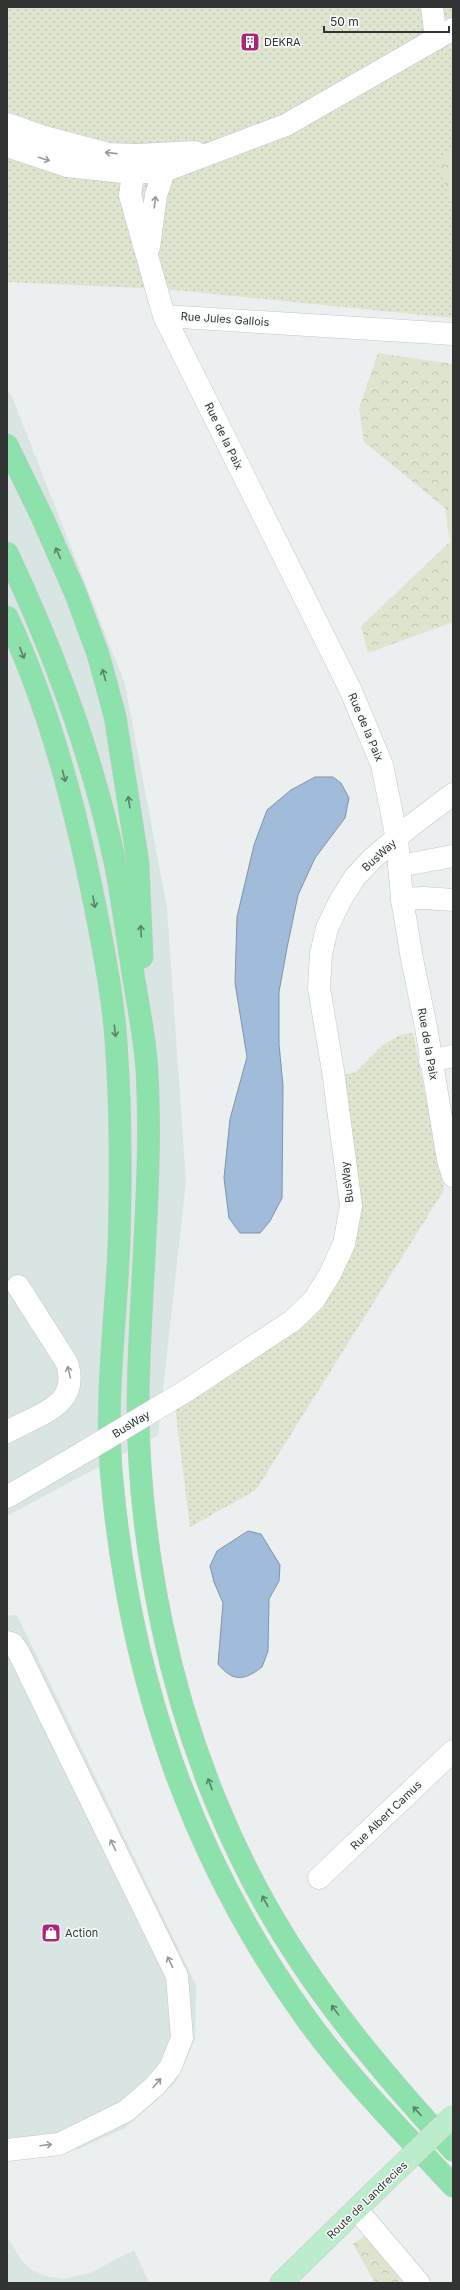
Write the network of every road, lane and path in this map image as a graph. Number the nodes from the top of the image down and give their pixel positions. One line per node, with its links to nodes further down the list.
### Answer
1 (432, 7): 2 (street)
2 (444, 34): 5 (street)
3 (7, 124): 6 (street, one-way to 3)
4 (7, 146): 6 (street, one-way to 6)
5 (164, 162): 6 (street); 7 (street, one-way to 5)
6 (134, 164): 7 (street)
7 (148, 255): 8 (street)
8 (164, 316): 9 (street, Rue Jules Gallois); 14 (street, Rue de la Paix)
9 (453, 334)
10 (7, 445): 21 (highway, one-way to 10)
11 (7, 553): 21 (highway)
12 (7, 617): 33 (highway, one-way to 33)
13 (453, 794): 14 (street, BusWay)
14 (397, 839): 16 (street, Rue de la Paix); 26 (street, BusWay, bridge)
15 (453, 856): 16 (street)
16 (399, 866): 17 (street, Rue de la Paix)
17 (402, 899): 18 (street); 20 (street, Rue de la Paix)
18 (453, 900)
19 (453, 1056): 20 (street)
20 (430, 1061): 22 (street, Rue de la Paix)
21 (147, 1068): 32 (highway, one-way to 21)
22 (453, 1176)
23 (18, 1286): 25 (street, one-way to 23)
24 (55, 1390): 25 (street)
25 (16, 1427)
26 (7, 1497)
27 (7, 1642): 31 (street, one-way to 27)
28 (453, 1752): 29 (street, Rue Albert Camus)
29 (319, 1878)
30 (453, 2116): 34 (main road, Route de Landrecies, bridge)
31 (7, 2150)
32 (453, 2150)
33 (453, 2186)
34 (357, 2210): 35 (main road, Route de Landrecies); 36 (street)
35 (281, 2283)
36 (419, 2283)

